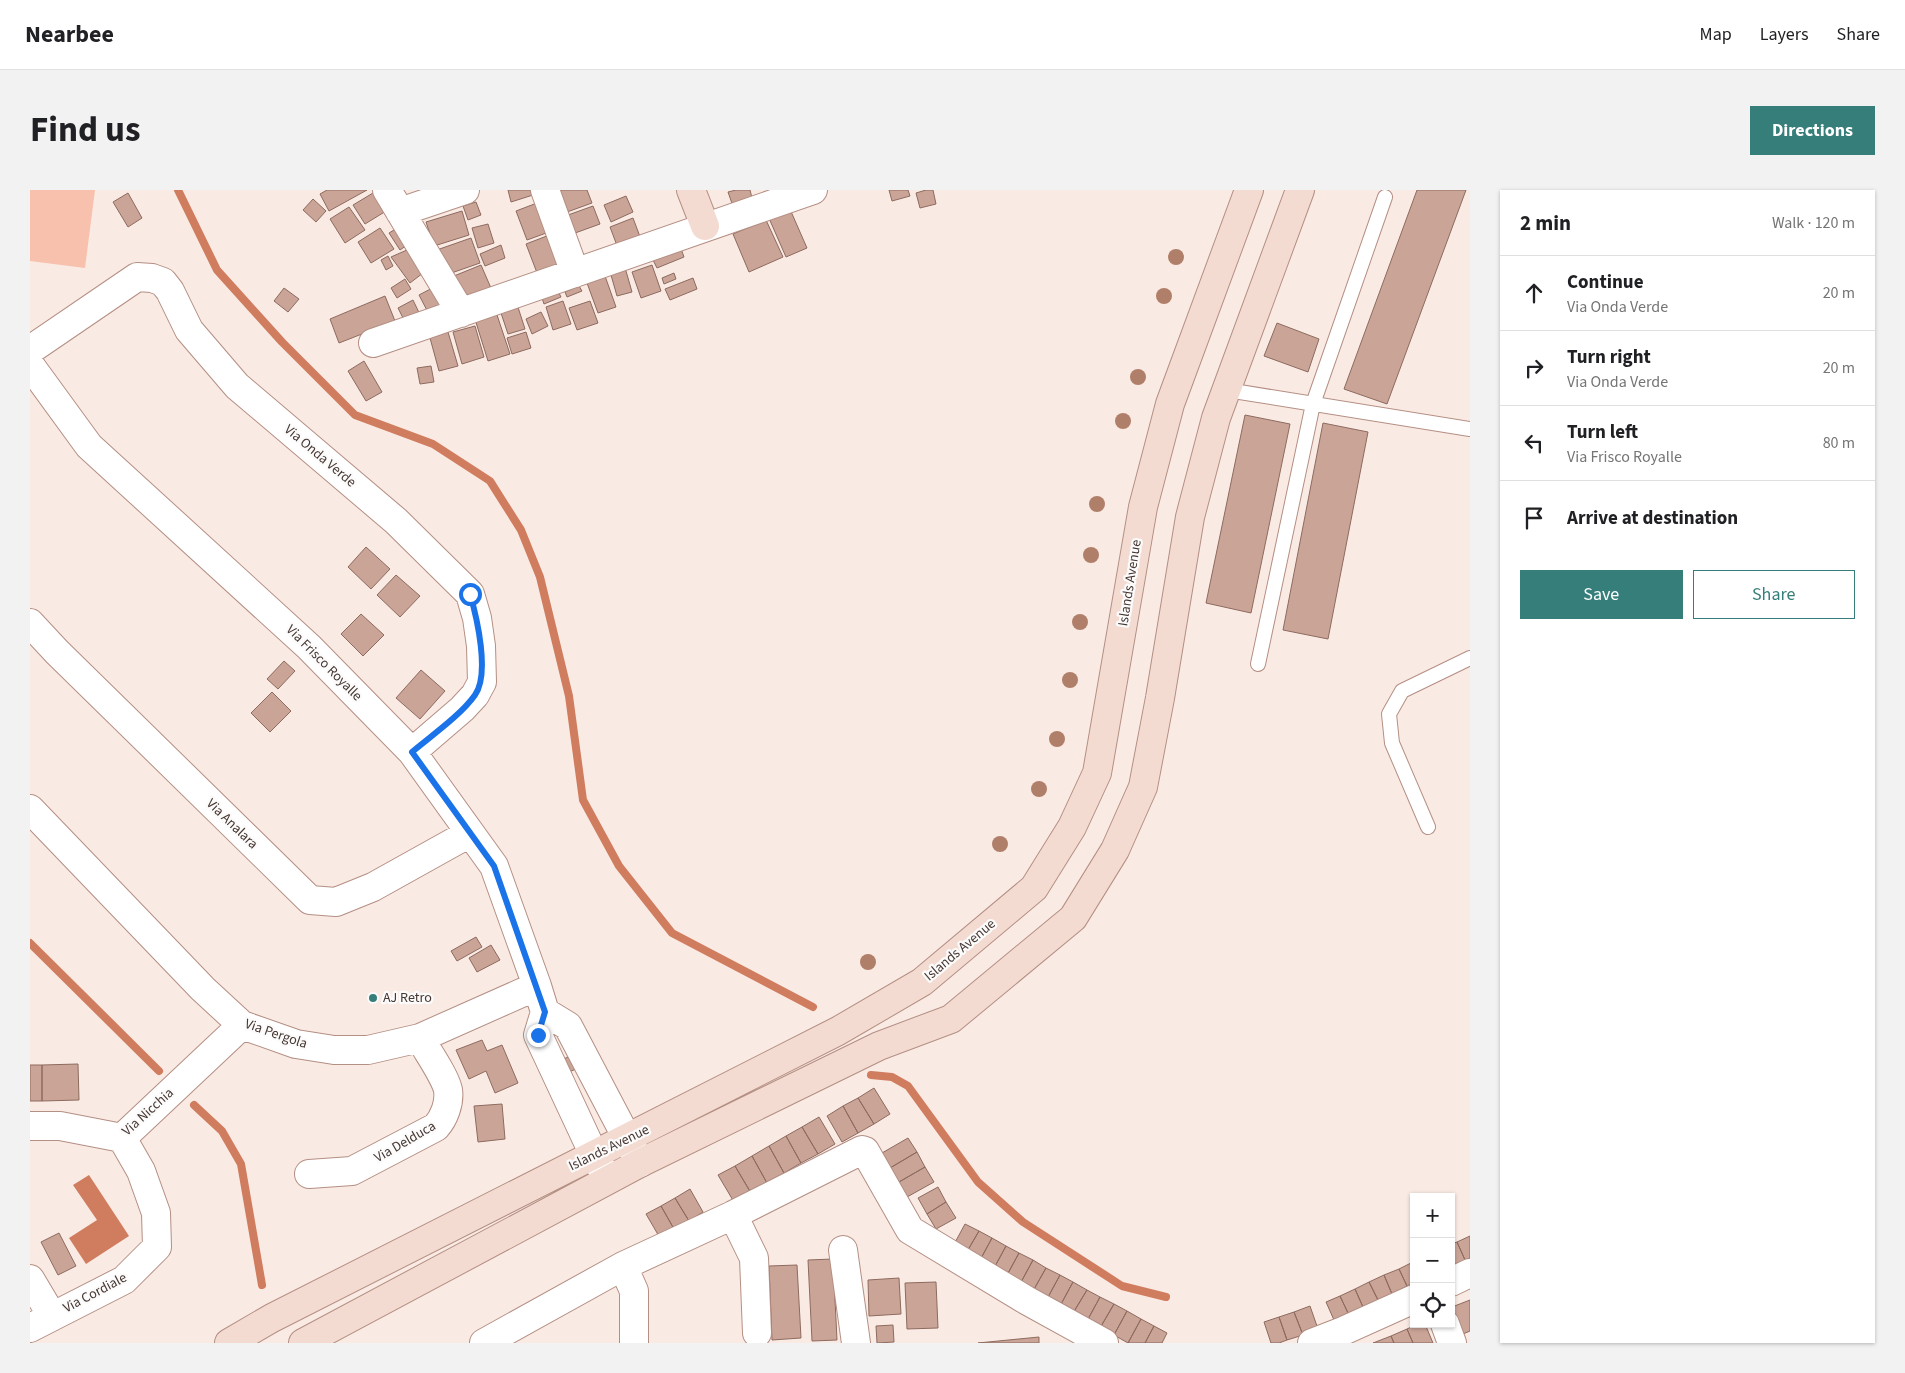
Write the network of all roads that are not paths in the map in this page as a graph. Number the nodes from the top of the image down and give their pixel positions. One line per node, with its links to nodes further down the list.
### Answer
1 (465, 190): 8 (street)
2 (544, 190): 10 (street)
3 (692, 190): 9 (street)
4 (813, 190): 9 (street)
5 (1249, 190): 31 (street, Islands Avenue)
6 (1300, 190): 15 (street, Islands Avenue)
7 (1385, 197): 16 (lane)
8 (394, 201): 11 (street)
9 (705, 226): 10 (street)
10 (575, 273): 11 (street)
11 (461, 313): 12 (street)
12 (373, 343)
13 (30, 350): 21 (street, Via Onda Verde)
14 (30, 365): 21 (street, Via Frisco Royalle)
15 (1227, 390): 16 (lane); 33 (street, Islands Avenue)
16 (1313, 404): 17 (lane); 20 (lane)
17 (1470, 429)
18 (30, 622): 24 (street, Via Analara)
19 (1470, 658): 23 (lane)
20 (1258, 664)
21 (412, 752): 24 (street, Via Frisco Royalle)
22 (30, 809): 27 (street, Via Pergola)
23 (1428, 827)
24 (470, 833): 25 (street, Via Frisco Royalle)
25 (537, 986): 26 (street, Via Frisco Royalle); 28 (street, Via Pergola)
26 (545, 1012): 31 (street); 32 (street)
27 (242, 1025): 28 (street, Via Pergola); 30 (street, Via Nicchia)
28 (420, 1038): 34 (street, Via Delduca)
29 (30, 1126): 30 (street, Via Nicchia)
30 (122, 1138): 43 (street, Via Cordiale)
31 (627, 1140): 32 (street, Islands Avenue); 33 (street)
32 (594, 1155): 35 (street); 47 (street, Islands Avenue)
33 (640, 1163): 35 (street, Islands Avenue)
34 (309, 1174)
35 (609, 1181): 48 (street, Islands Avenue)
36 (733, 1215): 38 (street); 45 (street); 52 (street)
37 (843, 1250): 51 (street)
38 (623, 1266): 49 (street); 50 (street)
39 (1470, 1274): 41 (street)
40 (30, 1279): 43 (street)
41 (1455, 1280)
42 (1410, 1301): 46 (street)
43 (41, 1322)
44 (1446, 1328): 53 (street)
45 (757, 1333)
46 (1329, 1340)
47 (229, 1343)
48 (303, 1343)
49 (484, 1343)
50 (634, 1343)
51 (856, 1343)
52 (1104, 1343)
53 (1452, 1343)

